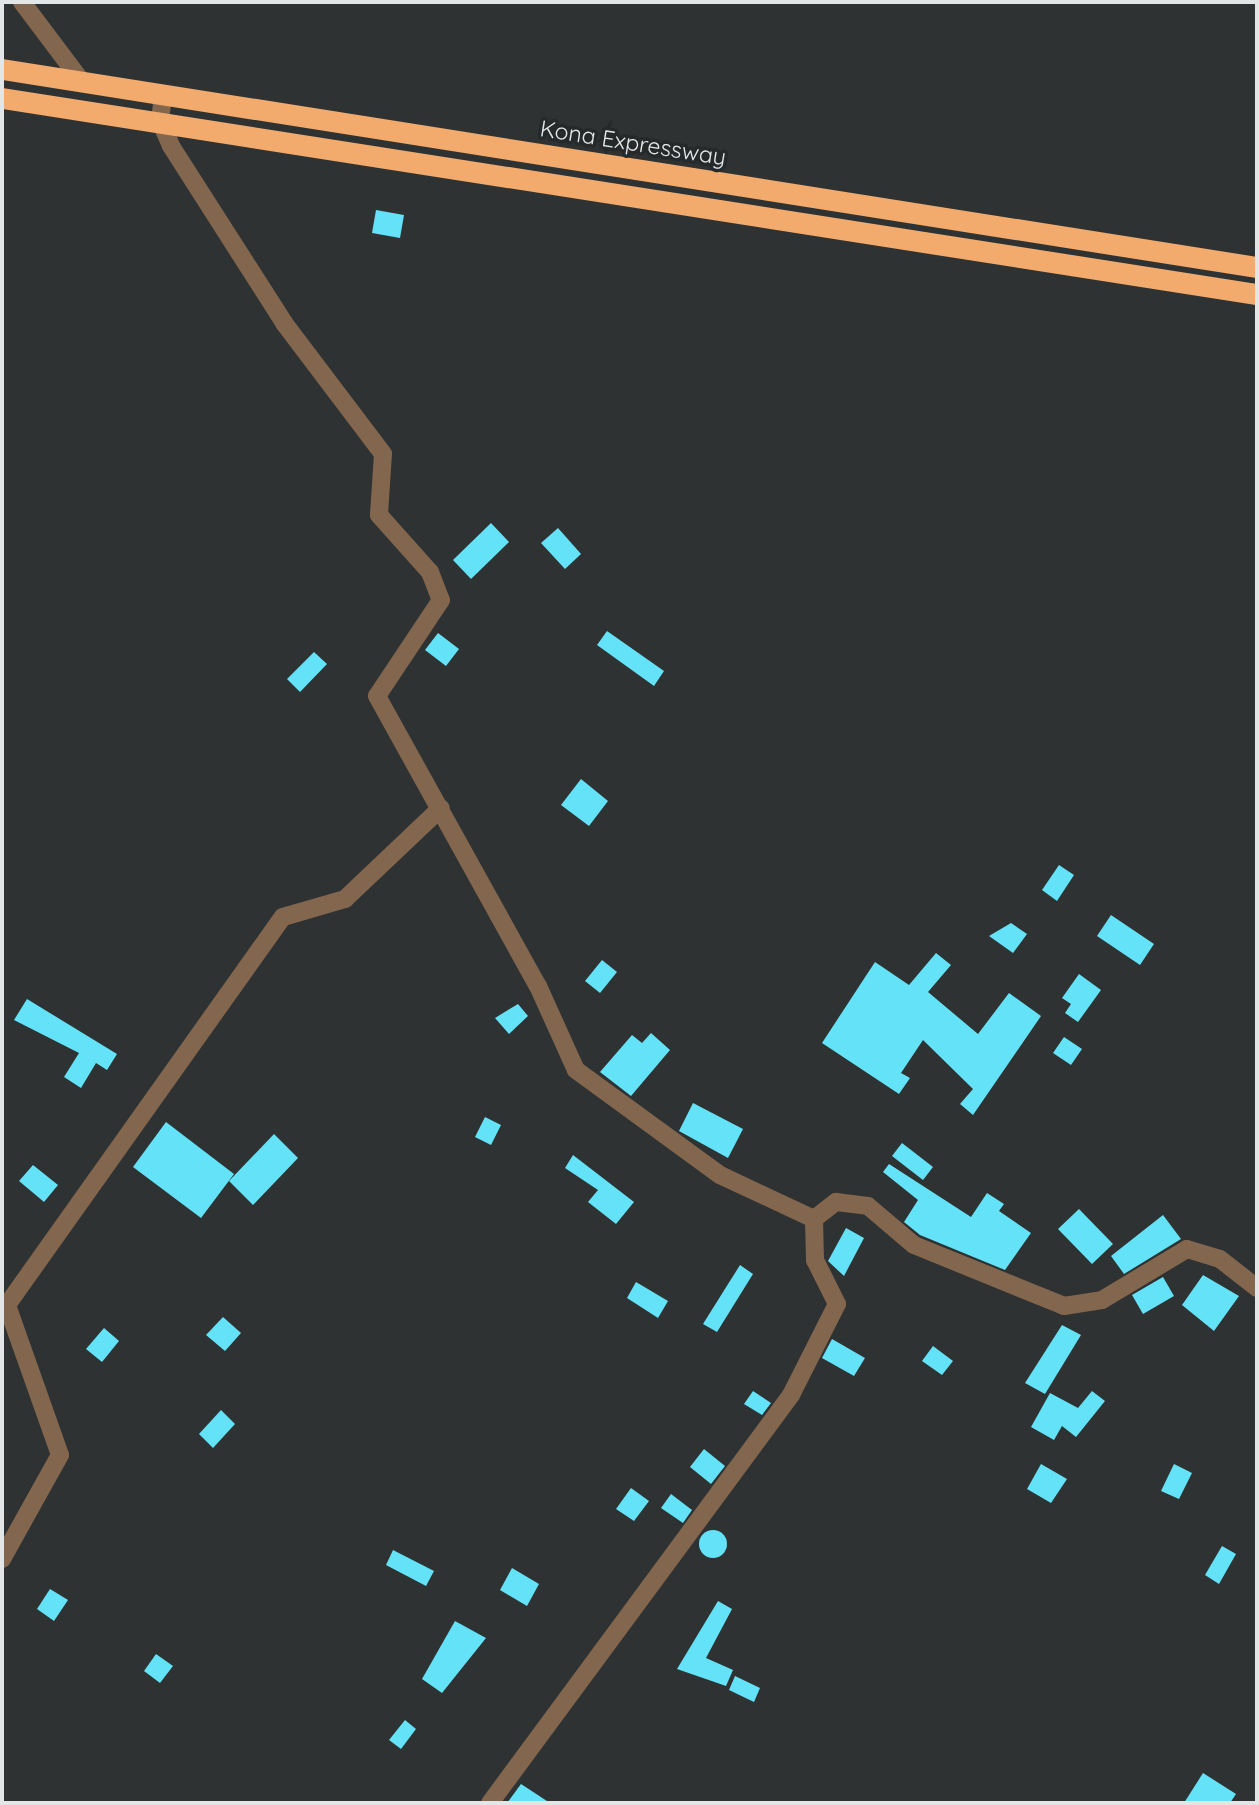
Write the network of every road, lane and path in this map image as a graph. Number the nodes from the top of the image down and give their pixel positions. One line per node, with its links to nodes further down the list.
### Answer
1 (22, 2): 3 (street)
2 (2, 69): 3 (highway, Kona Expressway)
3 (82, 82): 4 (highway, Kona Expressway)
4 (163, 94): 6 (street); 7 (highway, Kona Expressway)
5 (2, 98): 6 (highway)
6 (160, 121): 8 (highway); 9 (street)
7 (1257, 267)
8 (1257, 294)
9 (441, 808): 10 (street); 12 (street)
10 (814, 1219): 11 (street); 13 (street)
11 (1257, 1289)
12 (2, 1559)
13 (490, 1803)

